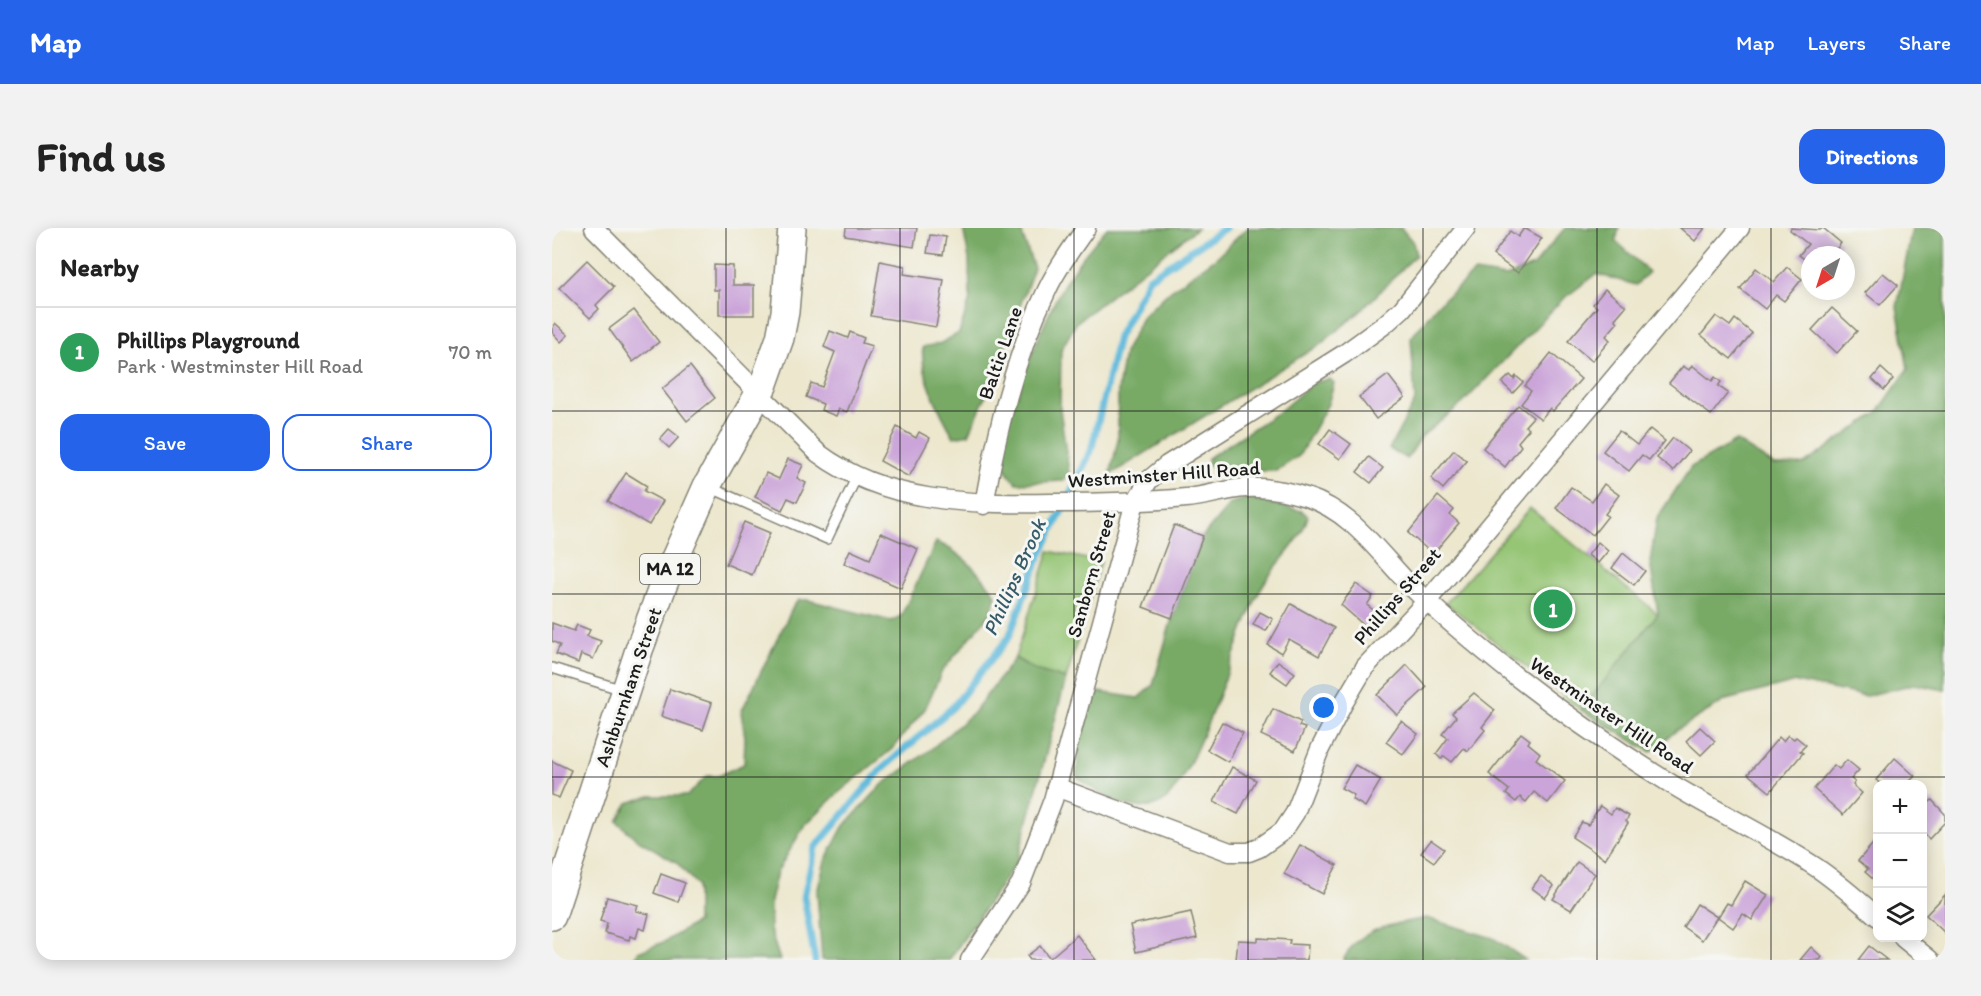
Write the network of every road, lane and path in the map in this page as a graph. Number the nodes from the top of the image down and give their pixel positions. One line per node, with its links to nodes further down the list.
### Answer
1 (594, 228): 6 (street, Westminster Hill Road)
2 (792, 228): 6 (main road, Ashburnham Street / MA 12)
3 (1086, 228): 10 (street, Baltic Lane)
4 (1466, 228): 9 (street, Sanborn Street)
5 (1740, 228): 11 (street, Phillips Street)
6 (759, 393): 7 (street, Westminster Hill Road); 8 (main road, Ashburnham Street / MA 12)
7 (856, 478): 8 (lane); 10 (street, Westminster Hill Road)
8 (707, 486): 13 (main road, Ashburnham Street / MA 12)
9 (1134, 502): 10 (street, Westminster Hill Road); 11 (street, Westminster Hill Road); 14 (street, Sanborn Street)
10 (984, 505)
11 (1427, 601): 14 (street, Phillips Street); 15 (street, Westminster Hill Road)
12 (552, 668): 13 (lane)
13 (626, 690): 16 (main road, Ashburnham Street / MA 12)
14 (1056, 787): 18 (street, Sanborn Street)
15 (1873, 913)
16 (552, 916)
17 (1908, 942): 19 (street)
18 (970, 960)
19 (1930, 960)

